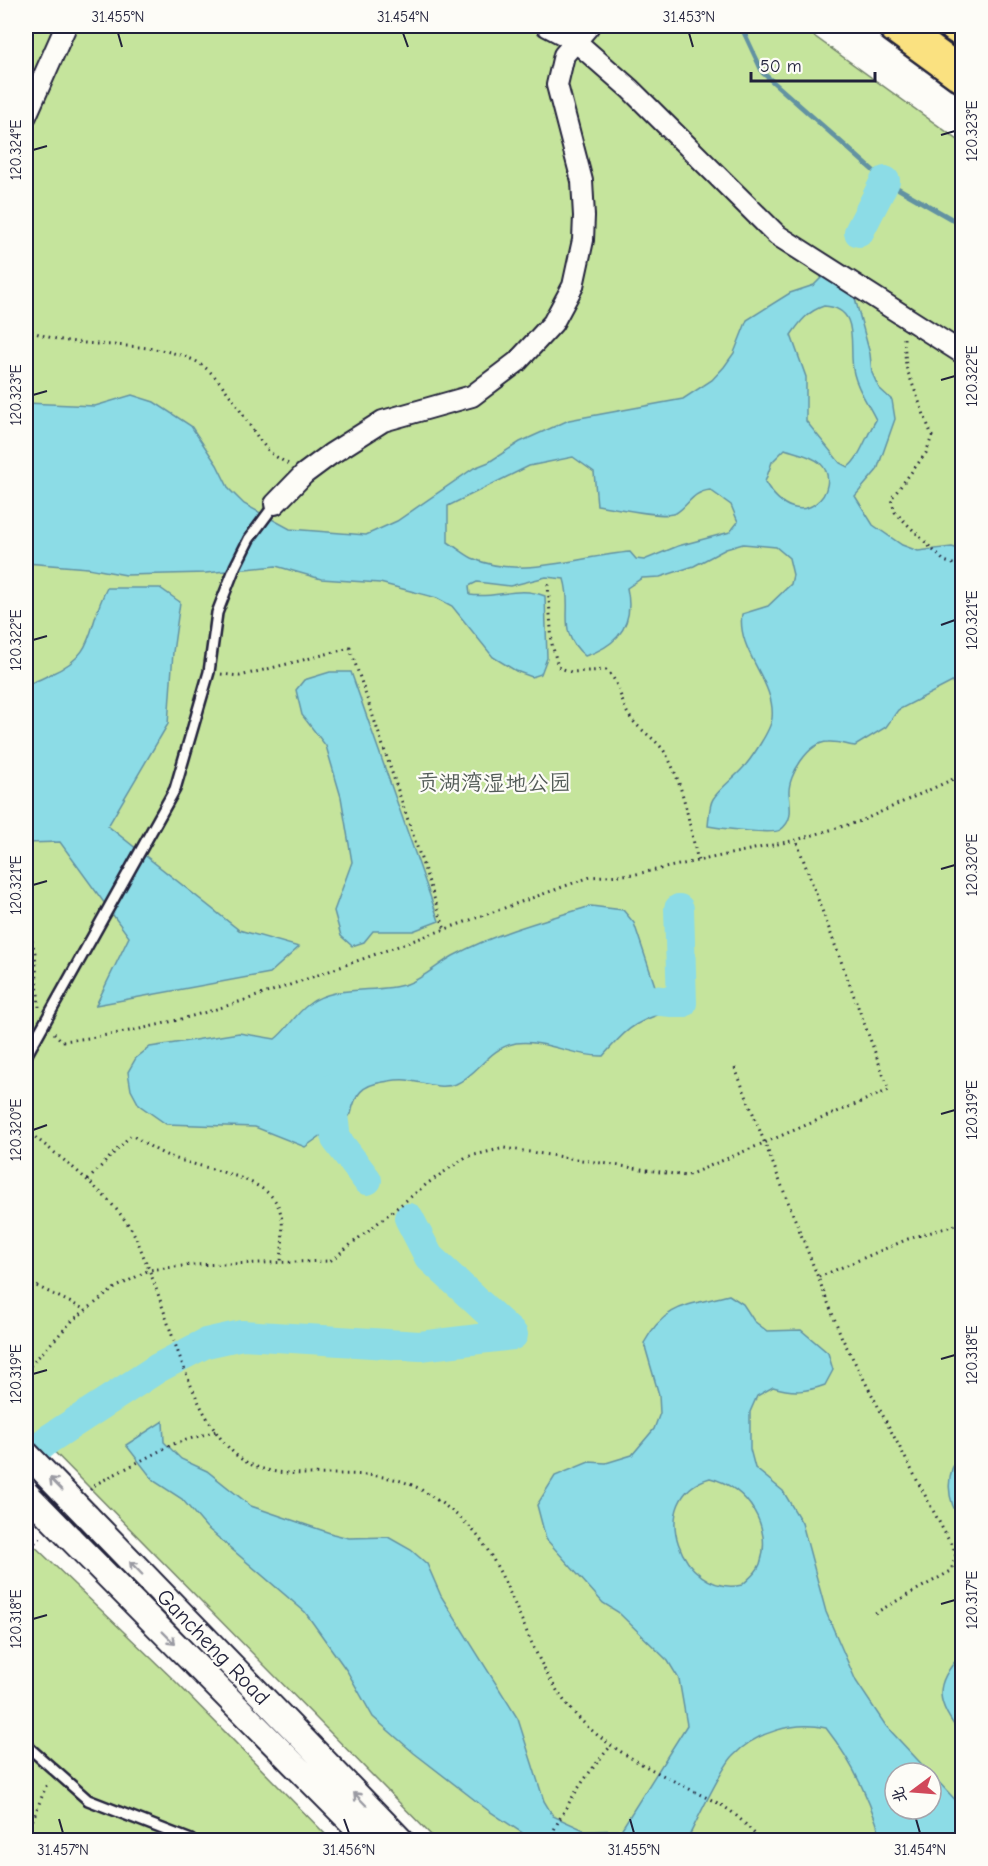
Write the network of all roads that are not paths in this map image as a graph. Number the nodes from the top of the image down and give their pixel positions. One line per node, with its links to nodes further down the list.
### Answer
1 (66, 26): 9 (street)
2 (547, 26): 7 (street)
3 (589, 26): 7 (street)
4 (895, 26): 8 (highway)
5 (956, 26): 6 (highway)
6 (963, 30)
7 (574, 40): 10 (street); 11 (street)
8 (963, 75)
9 (26, 116)
10 (963, 353)
11 (275, 504): 12 (lane)
12 (26, 1056)
13 (26, 1452): 18 (street, Gancheng Road, one-way to 13, bridge)
14 (26, 1493): 17 (street, Gancheng Road, one-way to 17, bridge)
15 (26, 1745): 16 (lane)
16 (191, 1840)
17 (369, 1840)
18 (401, 1840)

